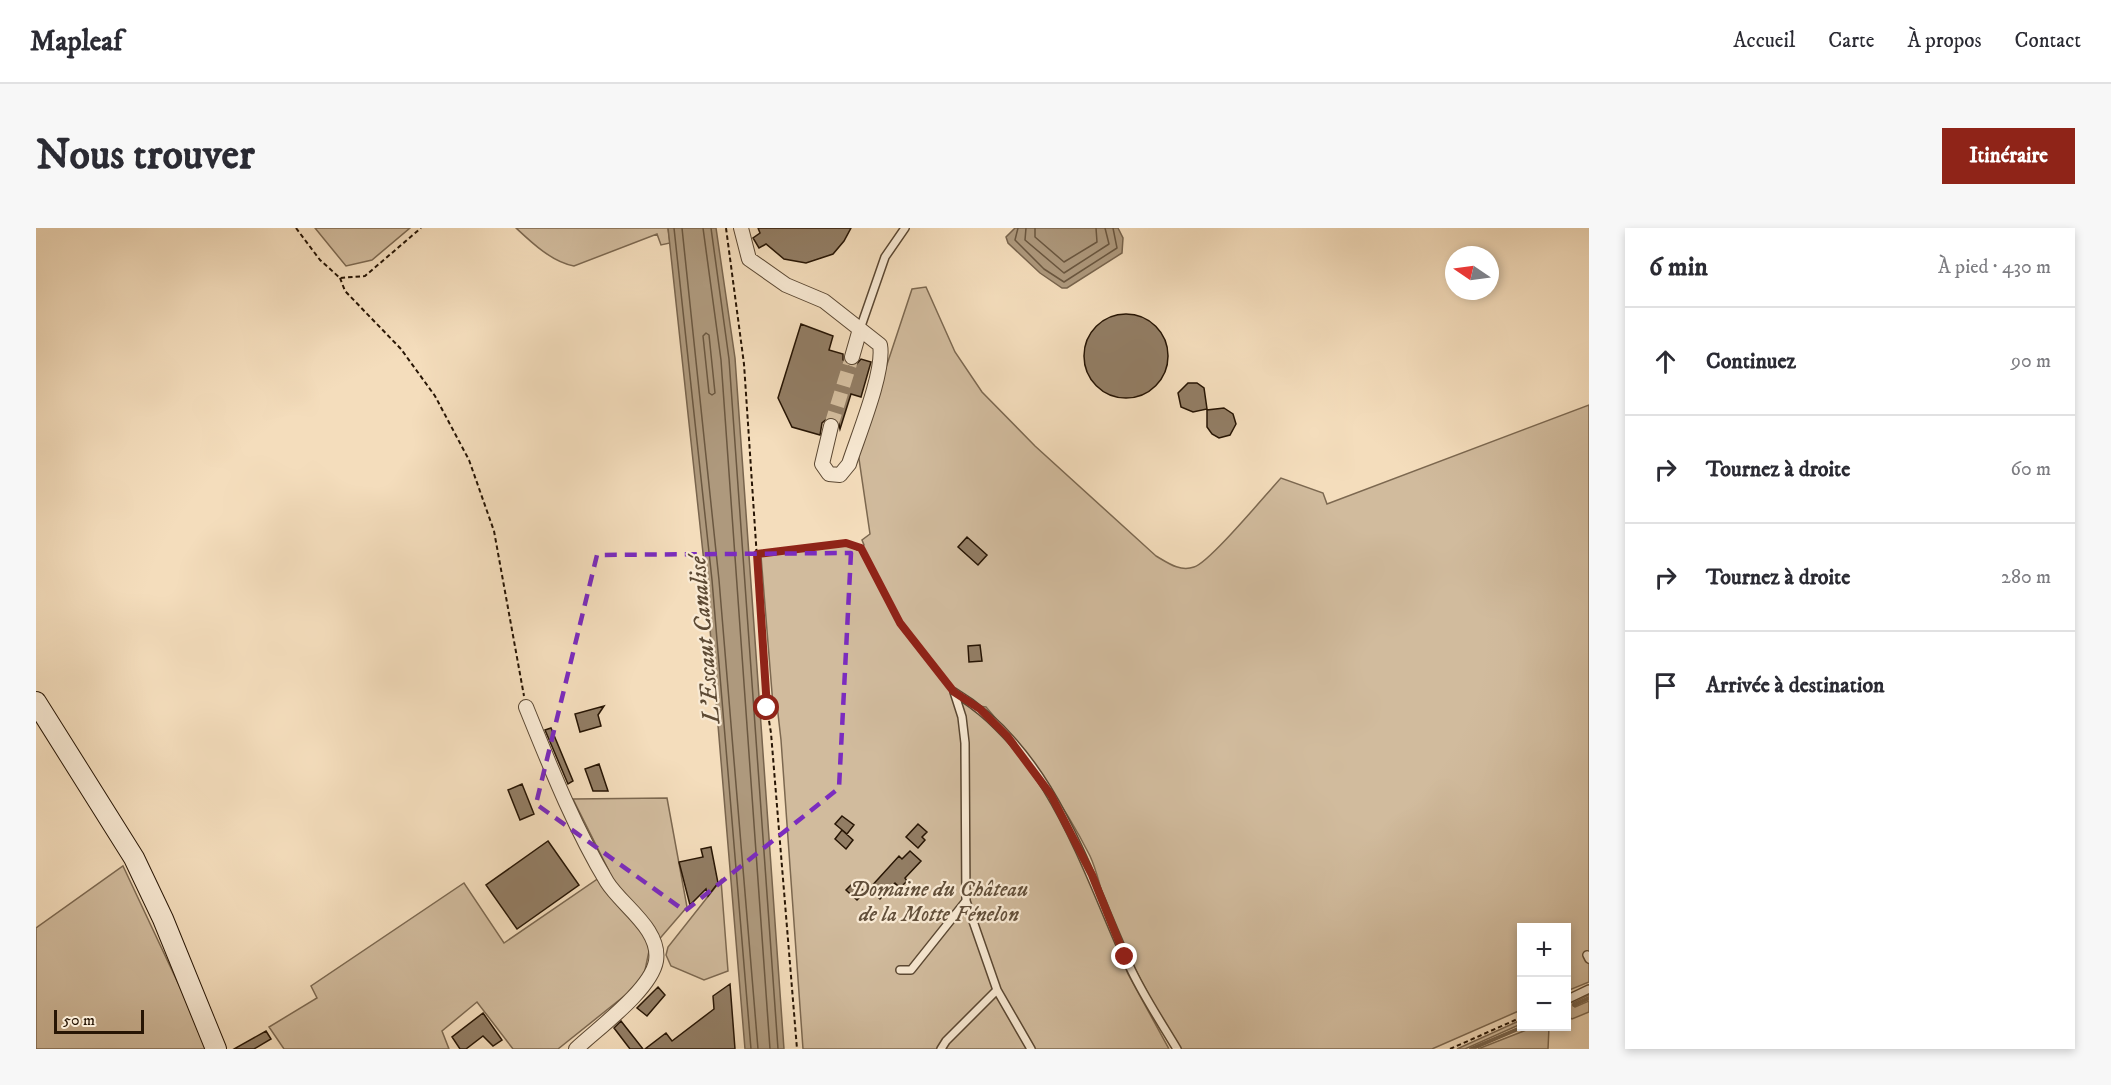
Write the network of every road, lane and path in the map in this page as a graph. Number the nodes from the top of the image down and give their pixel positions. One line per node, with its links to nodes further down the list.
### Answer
1 (296, 228): 6 (path)
2 (421, 228): 6 (path)
3 (726, 228): 10 (path)
4 (741, 228): 7 (street)
5 (905, 228): 7 (lane)
6 (340, 278): 13 (path)
7 (860, 329): 8 (street); 9 (street)
8 (852, 357)
9 (831, 426)
10 (757, 554): 11 (path); 22 (path)
11 (954, 692): 14 (lane); 25 (lane)
12 (36, 702): 20 (street)
13 (526, 707): 21 (street)
14 (966, 901): 15 (lane); 17 (lane)
15 (900, 970)
16 (1589, 989): 18 (lane)
17 (997, 990): 23 (lane); 24 (lane)
18 (1571, 998)
19 (1517, 1019): 26 (path)
20 (216, 1049)
21 (576, 1049)
22 (797, 1049)
23 (941, 1049)
24 (1031, 1049)
25 (1177, 1049)
26 (1450, 1049)

